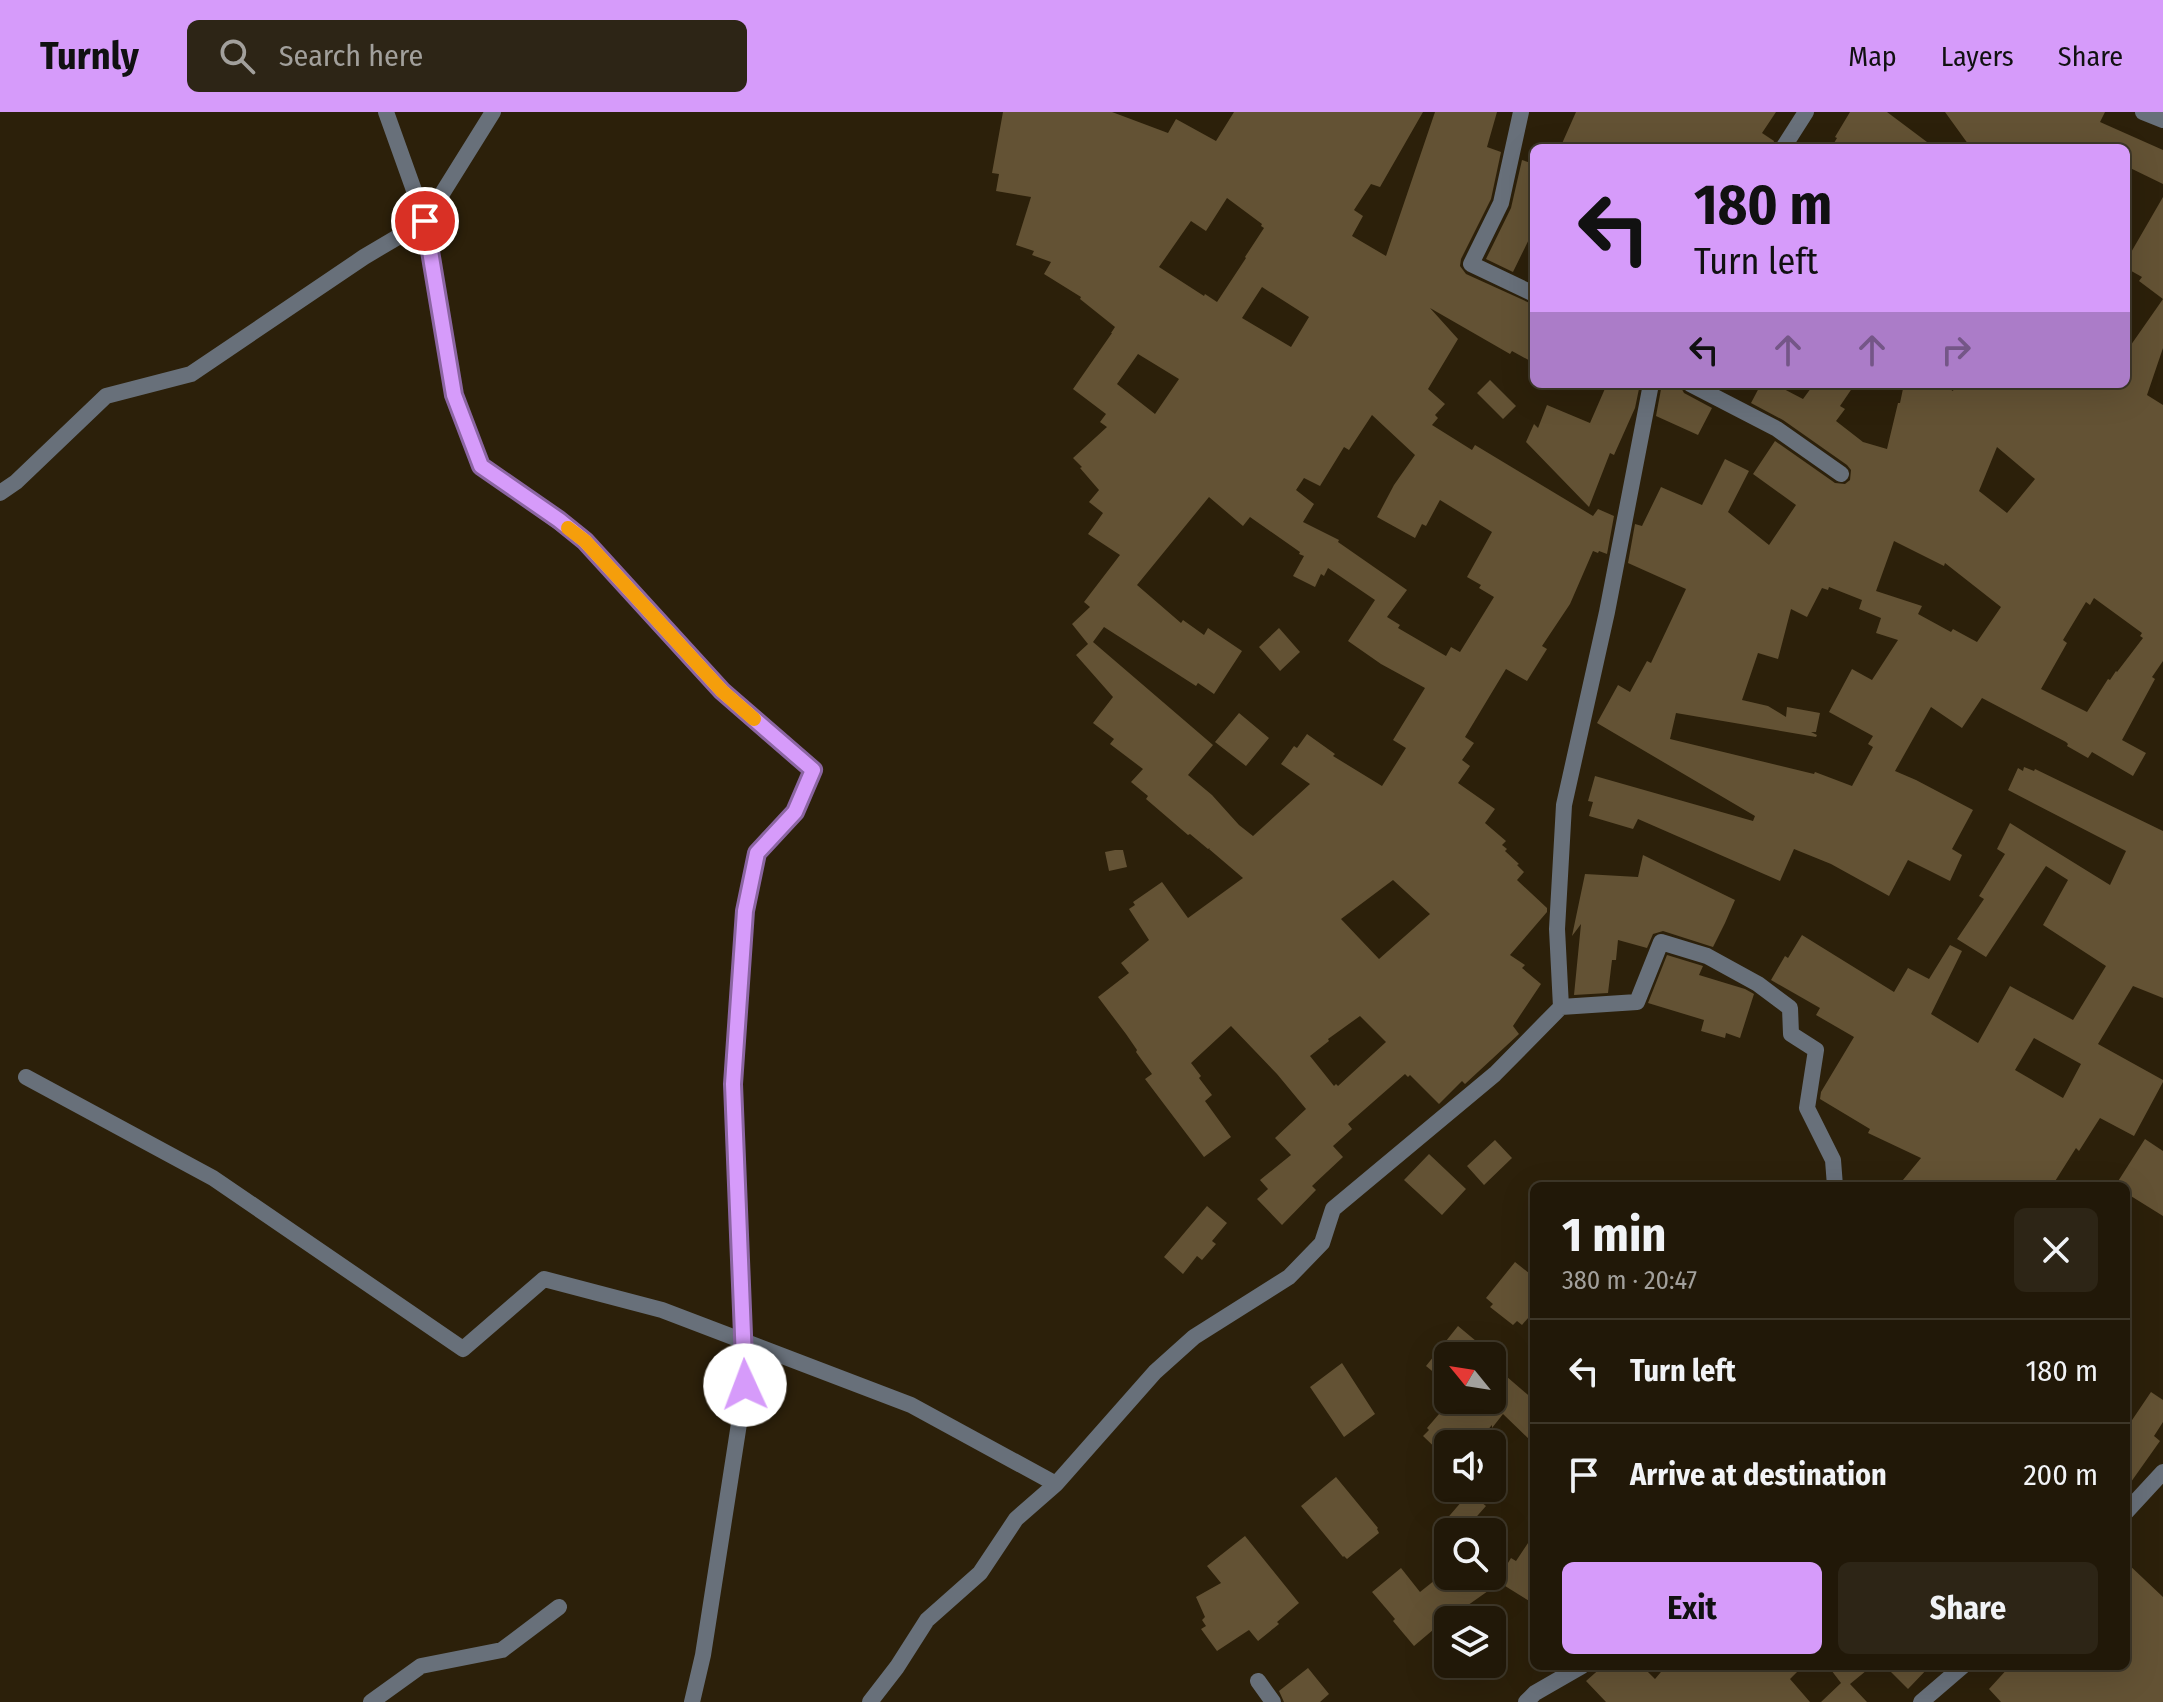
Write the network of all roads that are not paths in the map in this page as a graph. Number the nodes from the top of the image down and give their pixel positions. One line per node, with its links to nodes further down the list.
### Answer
1 (386, 112): 8 (street)
2 (493, 112): 8 (street)
3 (1521, 112): 9 (street)
4 (1806, 112): 7 (street)
5 (2143, 112): 6 (street)
6 (2163, 120)
7 (1786, 144)
8 (425, 221): 13 (street); 17 (street)
9 (1530, 292)
10 (1650, 388): 14 (street)
11 (1698, 388): 12 (street)
12 (1841, 474)
13 (0, 493)
14 (1561, 1007): 16 (street); 19 (street)
15 (26, 1077): 17 (street)
16 (1835, 1182)
17 (744, 1341): 19 (street); 26 (street)
18 (2163, 1472): 20 (street)
19 (1056, 1484): 27 (street)
20 (2130, 1508)
21 (559, 1607): 25 (street)
22 (1575, 1670): 29 (street)
23 (1958, 1670): 30 (street)
24 (1258, 1681): 28 (street)
25 (371, 1702)
26 (692, 1702)
27 (870, 1702)
28 (1273, 1702)
29 (1526, 1702)
30 (1921, 1702)

